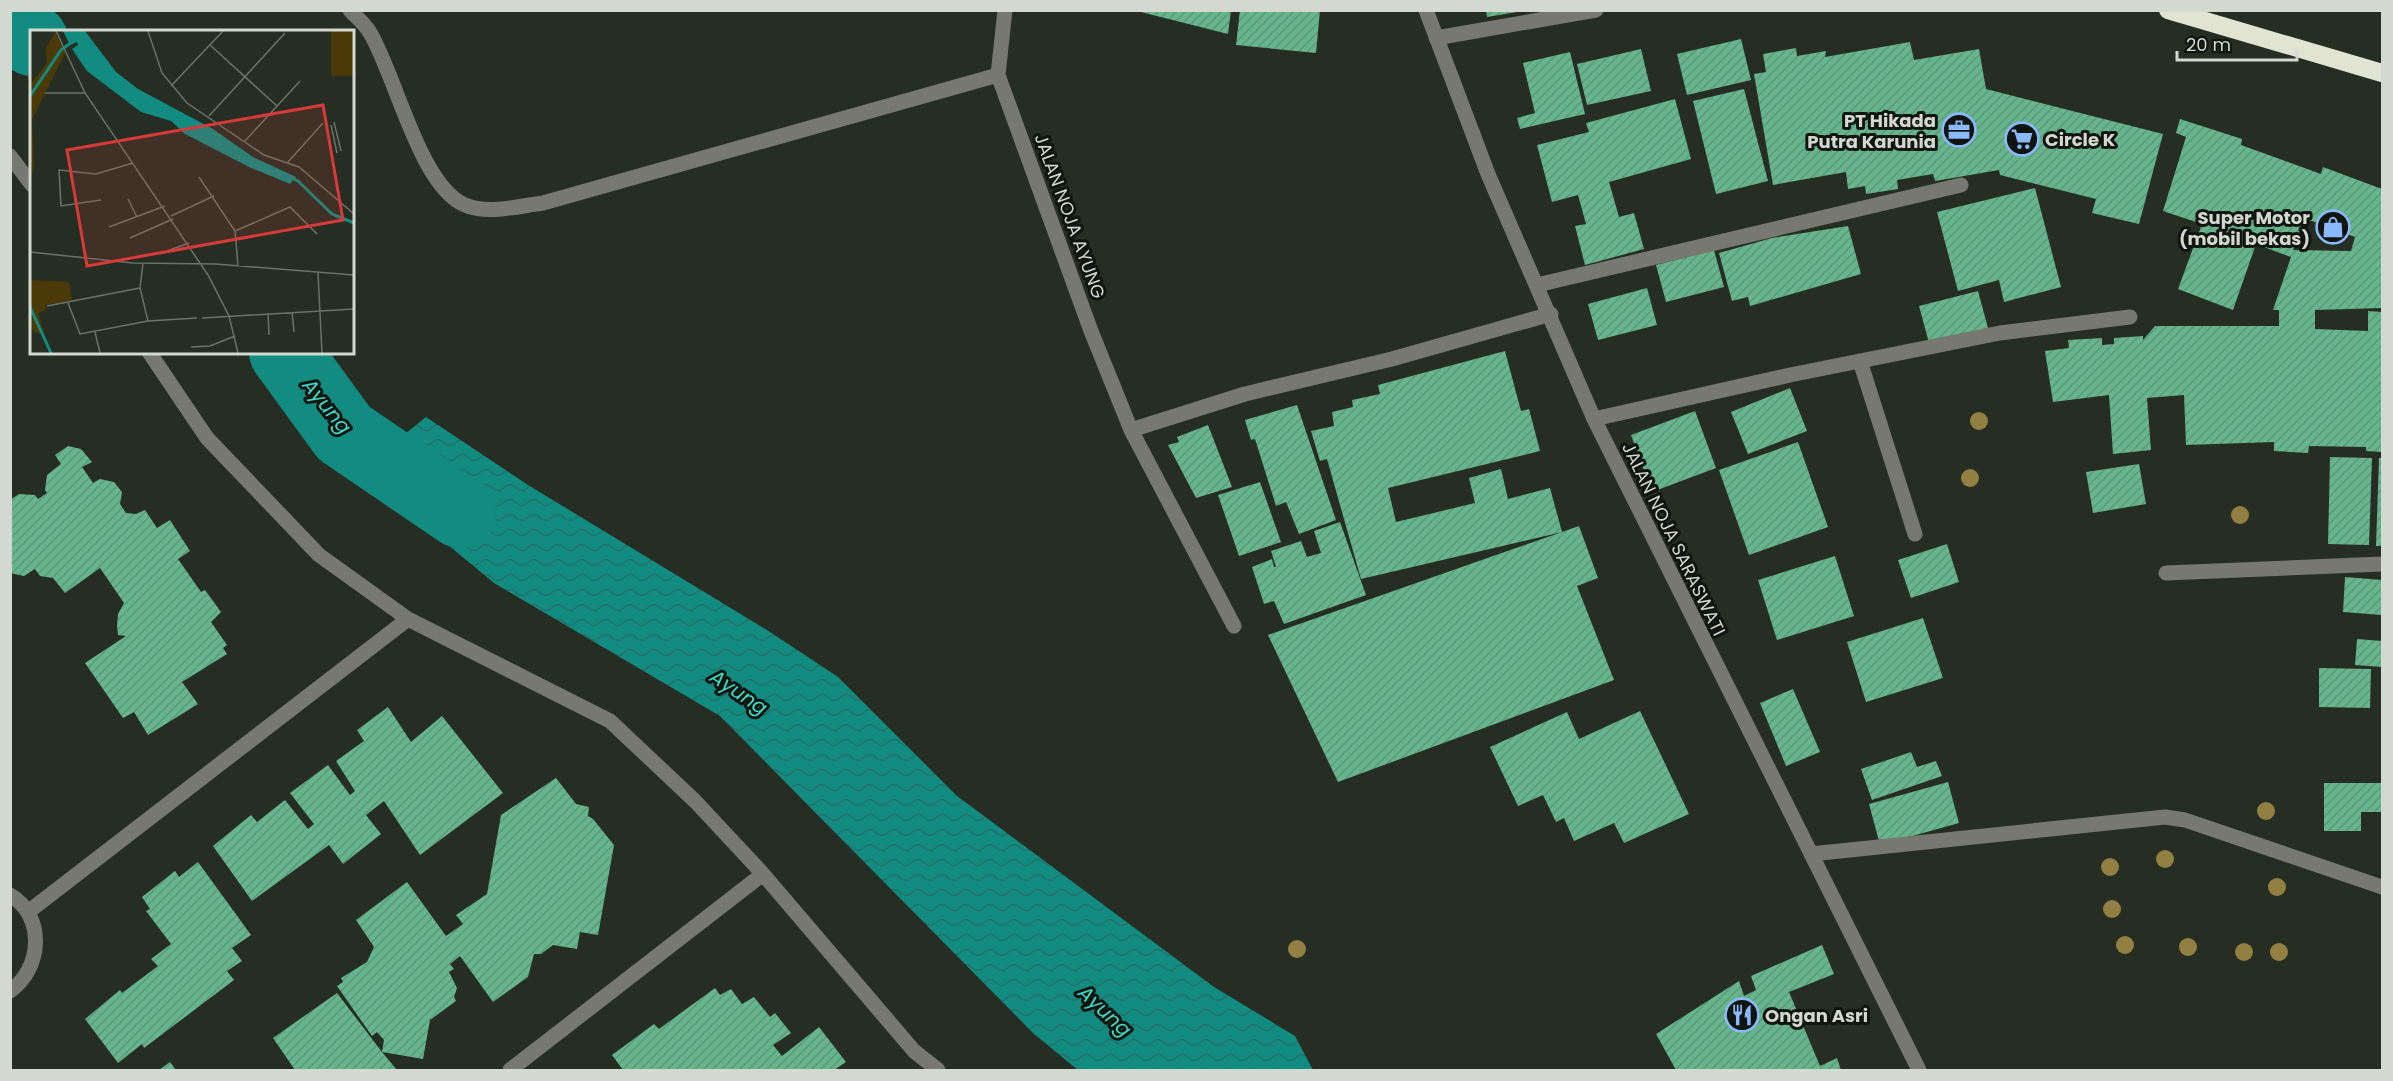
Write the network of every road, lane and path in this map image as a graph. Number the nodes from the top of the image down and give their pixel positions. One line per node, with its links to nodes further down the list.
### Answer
1 (350, 10): 8 (street)
2 (1005, 10): 8 (street, JALAN NOJA AYUNG)
3 (1425, 10): 6 (street, JALAN NOJA SARASWATI)
4 (1596, 10): 6 (street)
5 (2168, 10): 7 (highway)
6 (1436, 38): 12 (street, JALAN NOJA SARASWATI)
7 (2382, 73)
8 (998, 75): 18 (street, JALAN NOJA AYUNG)
9 (10, 156): 10 (street)
10 (30, 182)
11 (1961, 184): 12 (street)
12 (1537, 285): 13 (street, JALAN NOJA SARASWATI)
13 (1551, 314): 17 (street, JALAN NOJA SARASWATI); 18 (street)
14 (2130, 318): 16 (street)
15 (150, 354): 22 (street)
16 (1860, 361): 17 (street); 19 (street)
17 (1593, 419): 24 (street, JALAN NOJA SARASWATI)
18 (1131, 430): 23 (street, JALAN NOJA AYUNG)
19 (1915, 534)
20 (2382, 564): 21 (street)
21 (2166, 573)
22 (408, 619): 25 (street); 28 (street)
23 (1234, 626)
24 (1811, 854): 26 (street); 32 (street, JALAN NOJA SARASWATI)
25 (764, 874): 30 (street); 31 (street)
26 (2382, 887)
27 (10, 895): 28 (street)
28 (28, 912): 29 (street)
29 (10, 991)
30 (510, 1071)
31 (938, 1071)
32 (1919, 1071)

